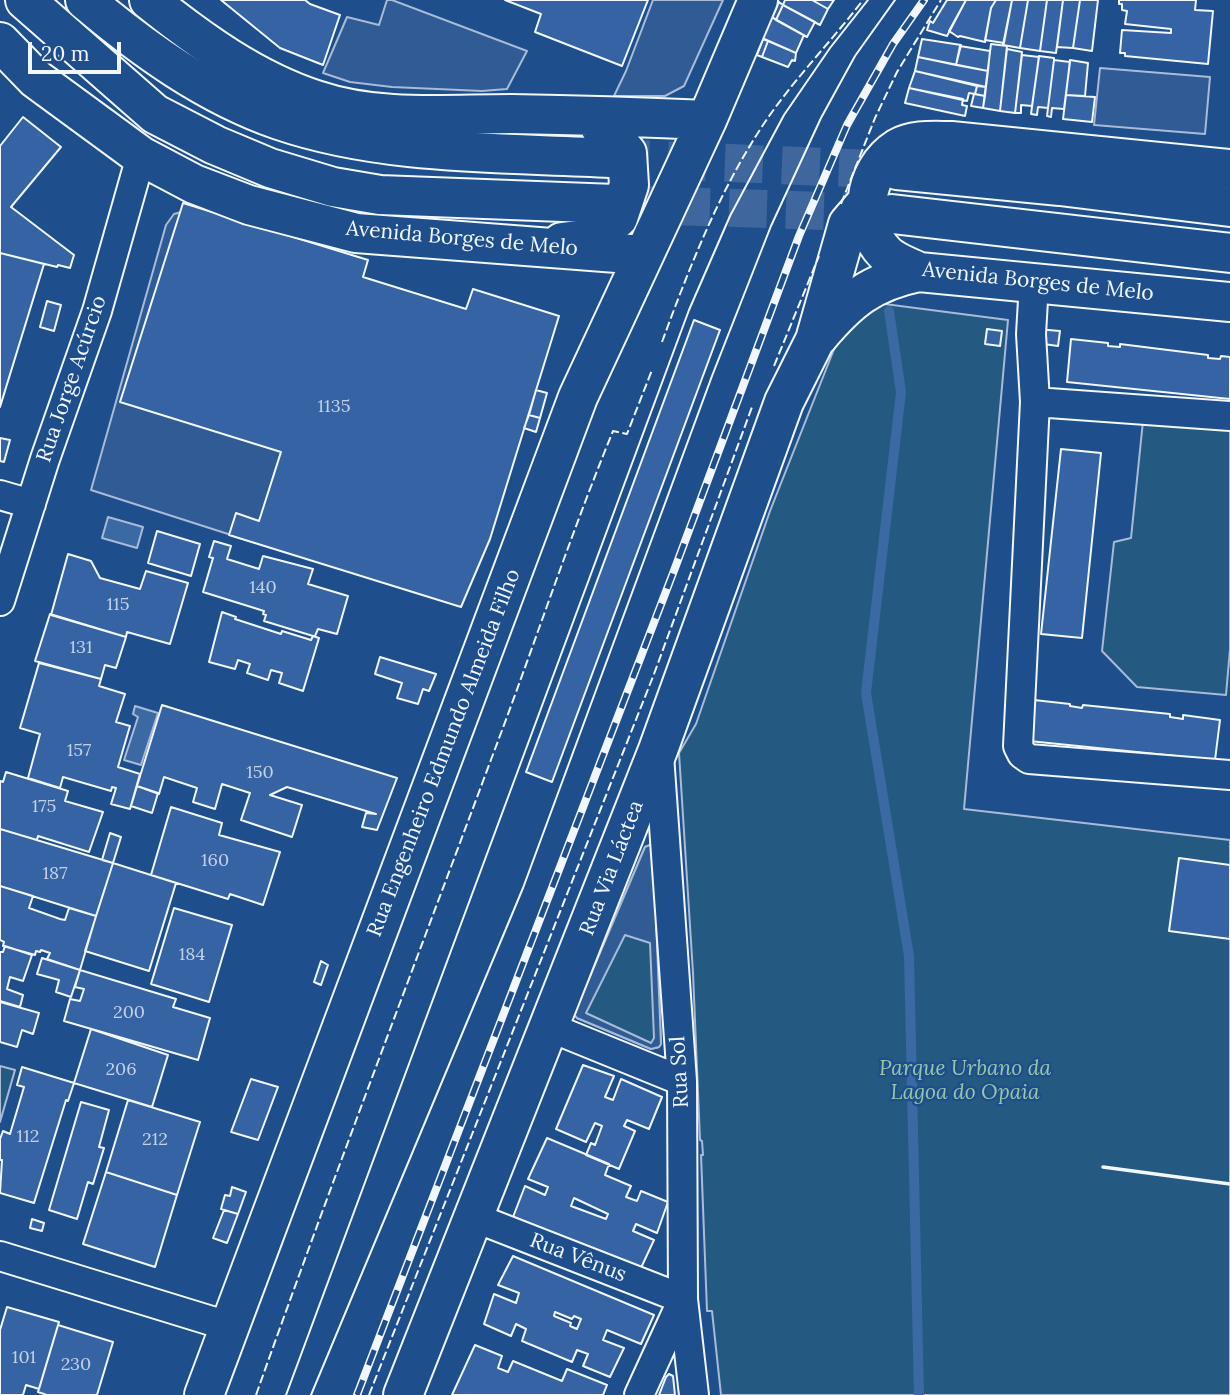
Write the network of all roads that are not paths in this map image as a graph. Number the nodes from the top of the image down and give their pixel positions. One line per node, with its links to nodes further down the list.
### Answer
1 (25, 0): 12 (street, Avenida Borges de Melo)
2 (85, 0): 9 (street)
3 (149, 0): 6 (street)
4 (758, 0): 7 (street, Rua Engenheiro Edmundo Almeida Filho)
5 (0, 42): 8 (street, Avenida Borges de Melo)
6 (581, 115): 7 (street); 15 (street)
7 (707, 120): 17 (street, Rua Engenheiro Edmundo Almeida Filho)
8 (141, 156): 15 (street, Avenida Borges de Melo); 25 (street, Rua Jorge Acúrcio)
9 (611, 158)
10 (1230, 169): 14 (street)
11 (897, 170): 13 (street)
12 (615, 204)
13 (1230, 207)
14 (863, 218): 16 (street); 18 (street, Avenida Borges de Melo); 21 (street, Rua Via Láctea)
15 (538, 245): 17 (street, Avenida Borges de Melo)
16 (1230, 253)
17 (643, 255): 34 (street, Rua Engenheiro Edmundo Almeida Filho)
18 (919, 272): 19 (street, Avenida Borges de Melo); 21 (street, Rua Via Láctea)
19 (1034, 283): 20 (street, Avenida Borges de Melo); 22 (street)
20 (1230, 302)
21 (815, 340): 27 (street, Rua Via Láctea)
22 (1035, 402): 23 (street); 28 (street)
23 (1230, 416)
24 (0, 495): 25 (street)
25 (31, 504): 26 (street, Rua Jorge Acúrcio)
26 (0, 601)
27 (658, 750): 29 (street, Rua Via Láctea); 30 (street, Rua Sol)
28 (1230, 775)
29 (550, 1027): 30 (street); 31 (street, Rua Via Láctea)
30 (682, 1082): 33 (street, Rua Sol)
31 (473, 1217): 33 (street, Rua Vênus); 36 (street, Rua Via Láctea)
32 (0, 1256): 34 (street)
33 (683, 1298): 37 (street); 38 (street, Rua Sol)
34 (228, 1326): 35 (street, Rua Engenheiro Edmundo Almeida Filho)
35 (204, 1395)
36 (403, 1395)
37 (639, 1395)
38 (694, 1395)

